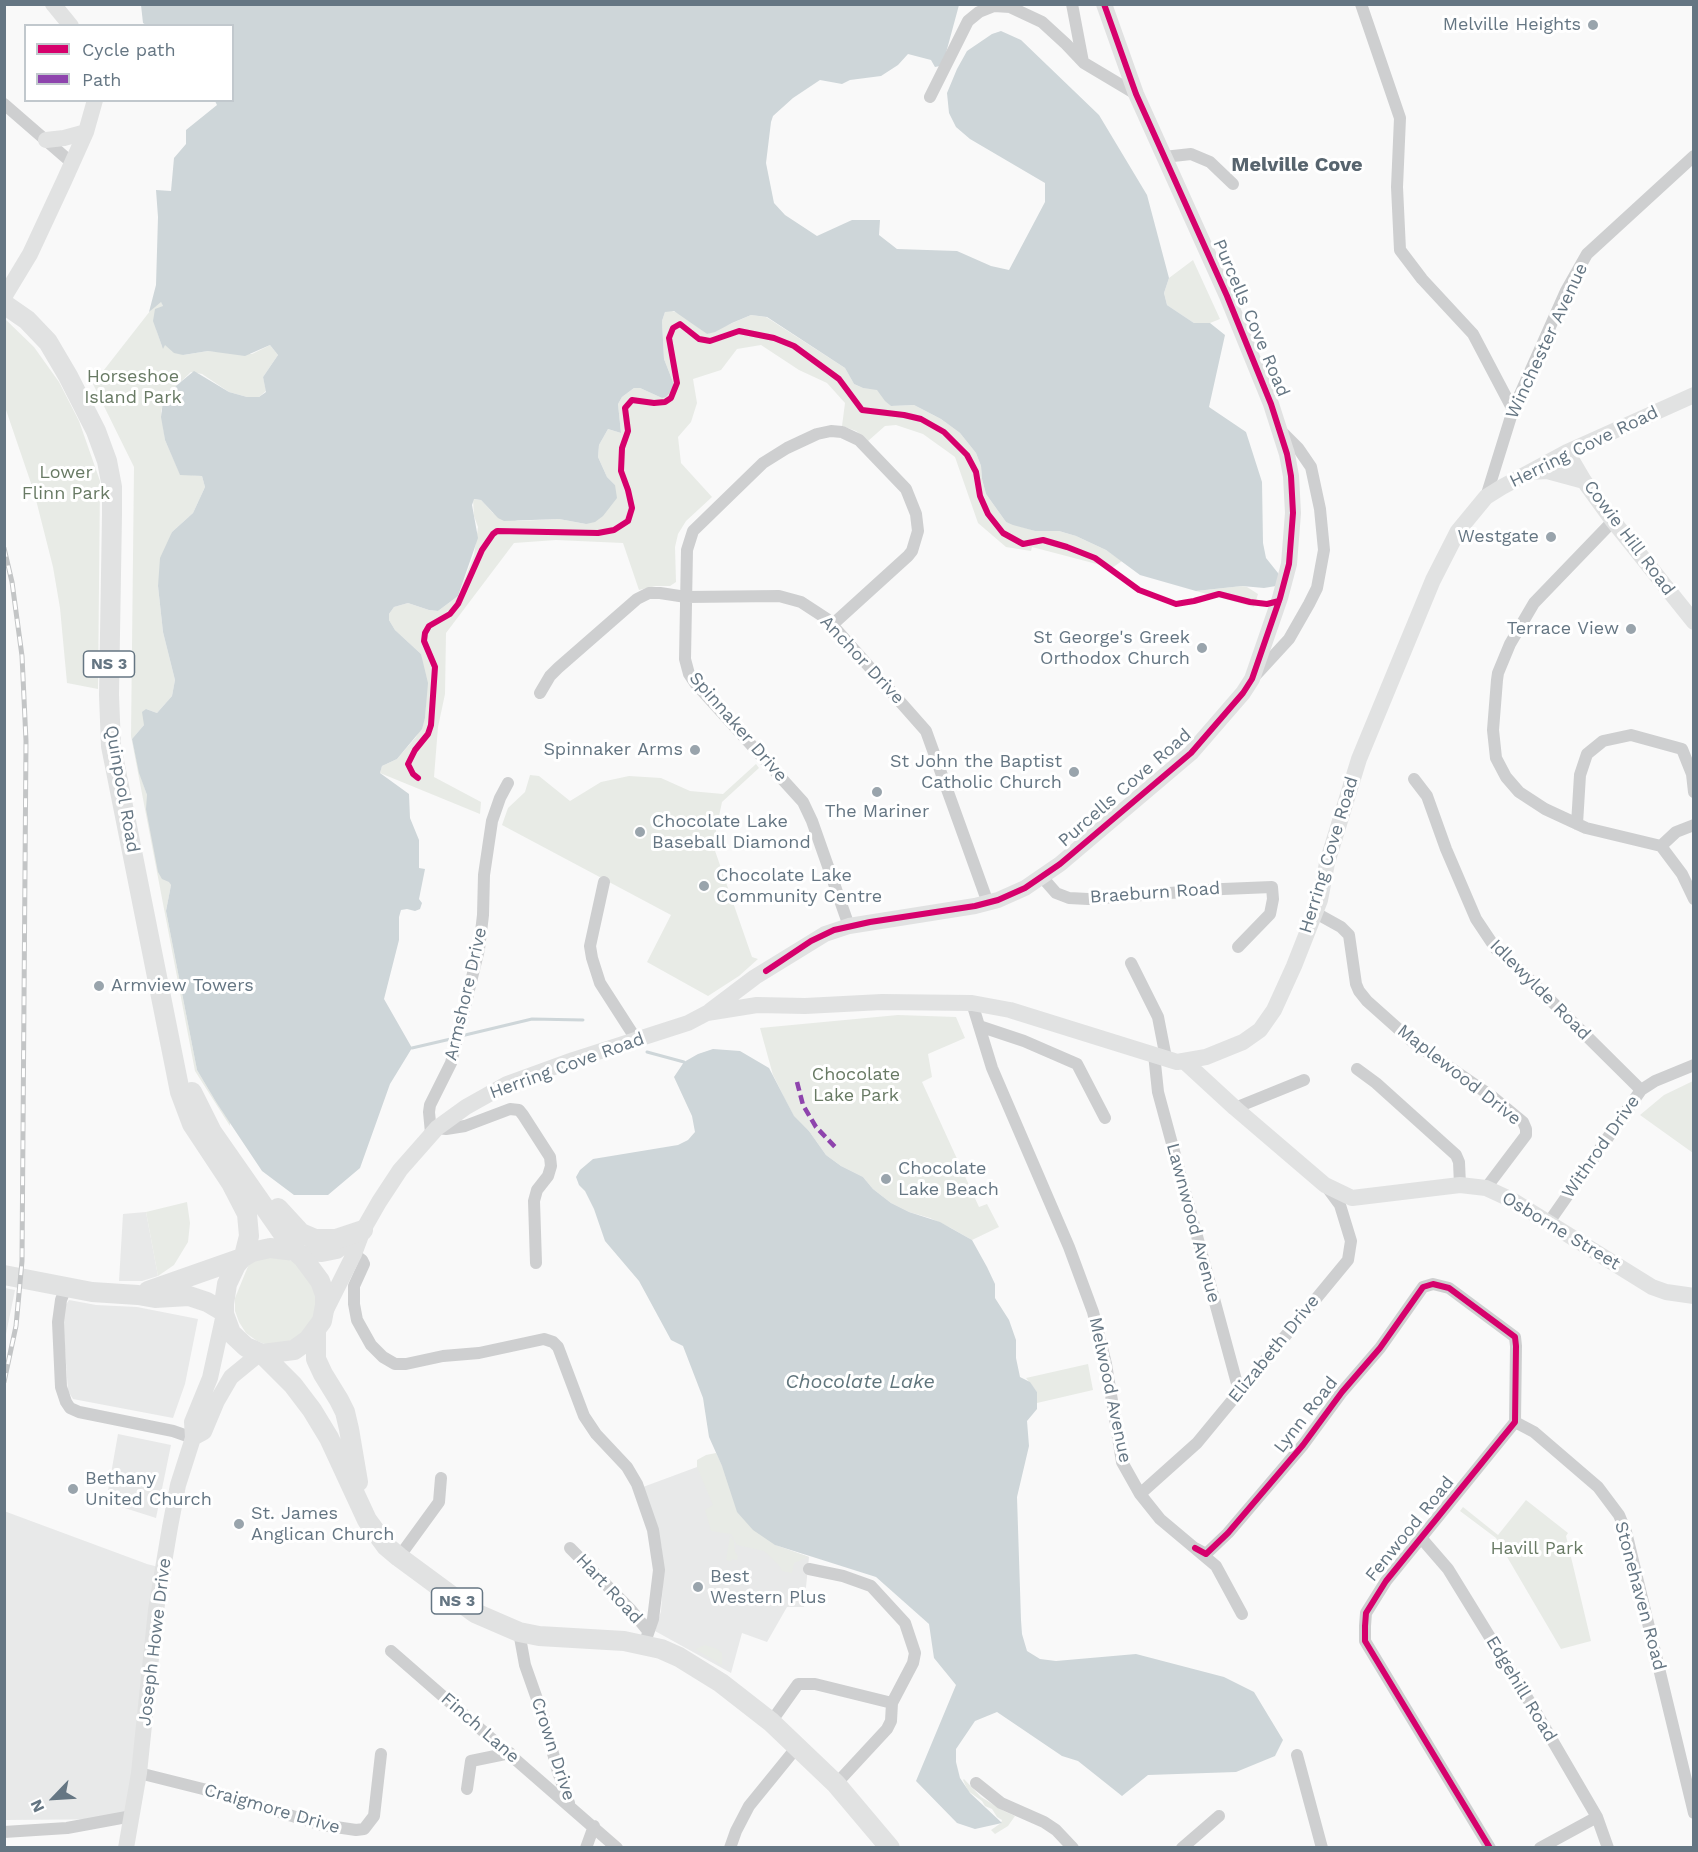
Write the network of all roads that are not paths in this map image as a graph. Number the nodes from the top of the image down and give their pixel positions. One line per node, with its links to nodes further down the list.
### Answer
1 (53, 4): 5 (main road)
2 (1072, 4): 6 (street)
3 (1104, 4): 7 (main road, Purcells Cove Road)
4 (1361, 4): 20 (street)
5 (69, 24)
6 (1084, 63): 7 (street); 8 (street)
7 (1136, 94): 14 (main road, Purcells Cove Road)
8 (930, 97)
9 (94, 102): 11 (main road)
10 (4, 104): 12 (street)
11 (86, 132): 12 (main road); 15 (main road)
12 (46, 140): 15 (street)
13 (1694, 156): 20 (street, Winchester Avenue)
14 (1164, 157): 16 (street); 21 (main road, Purcells Cove Road)
15 (72, 163): 17 (main road)
16 (1233, 184)
17 (4, 297)
18 (4, 304): 53 (main road, Quinpool Road / NS 3)
19 (1694, 395): 22 (main road, Herring Cove Road)
20 (1513, 410): 25 (street, Winchester Avenue)
21 (1280, 430): 30 (main road, Purcells Cove Road); 30 (street)
22 (1567, 452): 23 (main road, Herring Cove Road); 24 (main road, Cowie Hill Road)
23 (1531, 472): 24 (main road); 25 (main road, Herring Cove Road)
24 (1584, 481): 26 (main road, Cowie Hill Road)
25 (1486, 497): 42 (main road, Herring Cove Road)
26 (1613, 521): 28 (main road, Cowie Hill Road); 35 (street)
27 (686, 597): 29 (street, Anchor Drive); 29 (street, Spinnaker Drive); 31 (street, Anchor Drive); 43 (street, Spinnaker Drive)
28 (1693, 619)
29 (832, 625): 41 (street, Anchor Drive)
30 (1252, 679): 38 (main road, Purcells Cove Road)
31 (540, 693)
32 (1414, 779): 59 (street, Idlewylde Road)
33 (508, 783): 63 (street, Armshore Drive)
34 (1694, 792): 35 (street)
35 (1578, 824): 37 (street)
36 (1694, 825): 37 (street)
37 (1661, 846): 40 (street)
38 (1042, 877): 41 (main road, Purcells Cove Road); 44 (street, Braeburn Road)
39 (604, 882): 52 (street)
40 (1694, 898)
41 (988, 903): 43 (main road, Purcells Cove Road)
42 (1314, 912): 55 (main road, Herring Cove Road); 66 (street, Maplewood Drive)
43 (849, 926): 46 (main road, Purcells Cove Road)
44 (1238, 947)
45 (1131, 963): 54 (street, Lawnwood Avenue)
46 (766, 971): 48 (main road); 49 (main road, Purcells Cove Road)
47 (972, 1003): 48 (main road, Herring Cove Road); 51 (street, Melwood Avenue); 54 (main road, Herring Cove Road)
48 (757, 1011): 49 (main road, Herring Cove Road); 50 (main road, Herring Cove Road)
49 (707, 1013): 50 (main road, Herring Cove Road)
50 (688, 1023): 52 (main road, Herring Cove Road)
51 (979, 1026): 61 (street); 84 (street, Melwood Avenue)
52 (636, 1039): 63 (main road, Herring Cove Road)
53 (173, 1053): 62 (main road, Quinpool Road / NS 3); 71 (main road, Quinpool Road / NS 3)
54 (1160, 1056): 55 (main road, Herring Cove Road); 80 (street, Lawnwood Avenue)
55 (1185, 1062): 60 (main road, Osborne Street)
56 (1694, 1065): 59 (street, Withrod Drive)
57 (1356, 1069): 65 (street)
58 (1304, 1080): 60 (street)
59 (1641, 1090): 67 (street, Withrod Drive)
60 (1235, 1108): 64 (main road, Osborne Street)
61 (1105, 1118)
62 (206, 1120): 68 (main road); 69 (main road, Quinpool Road / NS 3)
63 (434, 1131): 68 (main road, Herring Cove Road); 72 (street)
64 (1325, 1185): 65 (main road, Osborne Street); 80 (street, Elizabeth Drive)
65 (1460, 1185): 66 (main road, Osborne Street)
66 (1486, 1188): 67 (main road, Osborne Street)
67 (1549, 1222): 76 (main road, Osborne Street)
68 (363, 1230): 69 (main road, Herring Cove Road); 70 (main road, Herring Cove Road)
69 (297, 1252): 71 (main road); 78 (main road)
70 (354, 1254): 78 (main road, Herring Cove Road); 93 (street)
71 (243, 1257): 75 (main road); 77 (main road)
72 (536, 1263)
73 (4, 1275): 74 (main road)
74 (66, 1287): 75 (main road); 82 (street)
75 (138, 1295): 77 (main road)
76 (1694, 1296)
77 (224, 1313): 79 (main road); 82 (main road, Joseph Howe Drive)
78 (320, 1324): 79 (main road); 85 (main road, NS 3)
79 (261, 1354): 82 (main road, Joseph Howe Drive); 85 (main road, NS 3)
80 (1239, 1391): 84 (street, Elizabeth Drive)
81 (1515, 1422): 86 (street, Fenwood Road); 88 (street, Lynn Road); 101 (street, Stonehaven Road)
82 (193, 1438): 102 (main road, Joseph Howe Drive)
83 (441, 1478): 89 (street)
84 (1140, 1494): 88 (street, Melwood Avenue)
85 (361, 1508): 89 (main road, NS 3)
86 (1422, 1539): 110 (street, Edgehill Road); 121 (street, Fenwood Road)
87 (570, 1548): 93 (street, Hart Road)
88 (1195, 1548): 91 (street, Melwood Avenue)
89 (399, 1557): 92 (main road, NS 3)
90 (809, 1569): 95 (street)
91 (1242, 1614)
92 (519, 1632): 93 (main road, NS 3); 106 (street, Crown Drive)
93 (646, 1638): 96 (main road, NS 3)
94 (391, 1651): 98 (street, Finch Lane)
95 (892, 1703): 96 (street); 104 (street)
96 (771, 1722): 97 (main road, NS 3)
97 (797, 1747): 104 (main road, NS 3); 116 (street)
98 (510, 1753): 105 (street); 106 (street, Finch Lane)
99 (381, 1754): 102 (street, Craigmore Drive)
100 (1297, 1755): 120 (street)
101 (1688, 1763): 107 (street, Stonehaven Road)
102 (139, 1773): 108 (main road, Joseph Howe Drive)
103 (976, 1783): 118 (street)
104 (836, 1784): 117 (main road, NS 3)
105 (467, 1789)
106 (569, 1804): 111 (street, Crown Drive)
107 (1694, 1813)
108 (132, 1816): 112 (street); 113 (main road, Joseph Howe Drive)
109 (1219, 1816): 119 (street)
110 (1597, 1817): 122 (street); 123 (street, Edgehill Road)
111 (594, 1826): 114 (street); 115 (street, Crown Drive)
112 (4, 1832)
113 (126, 1848)
114 (586, 1848)
115 (617, 1848)
116 (730, 1848)
117 (890, 1848)
118 (1073, 1848)
119 (1182, 1848)
120 (1322, 1848)
121 (1490, 1848)
122 (1540, 1848)
123 (1608, 1848)

